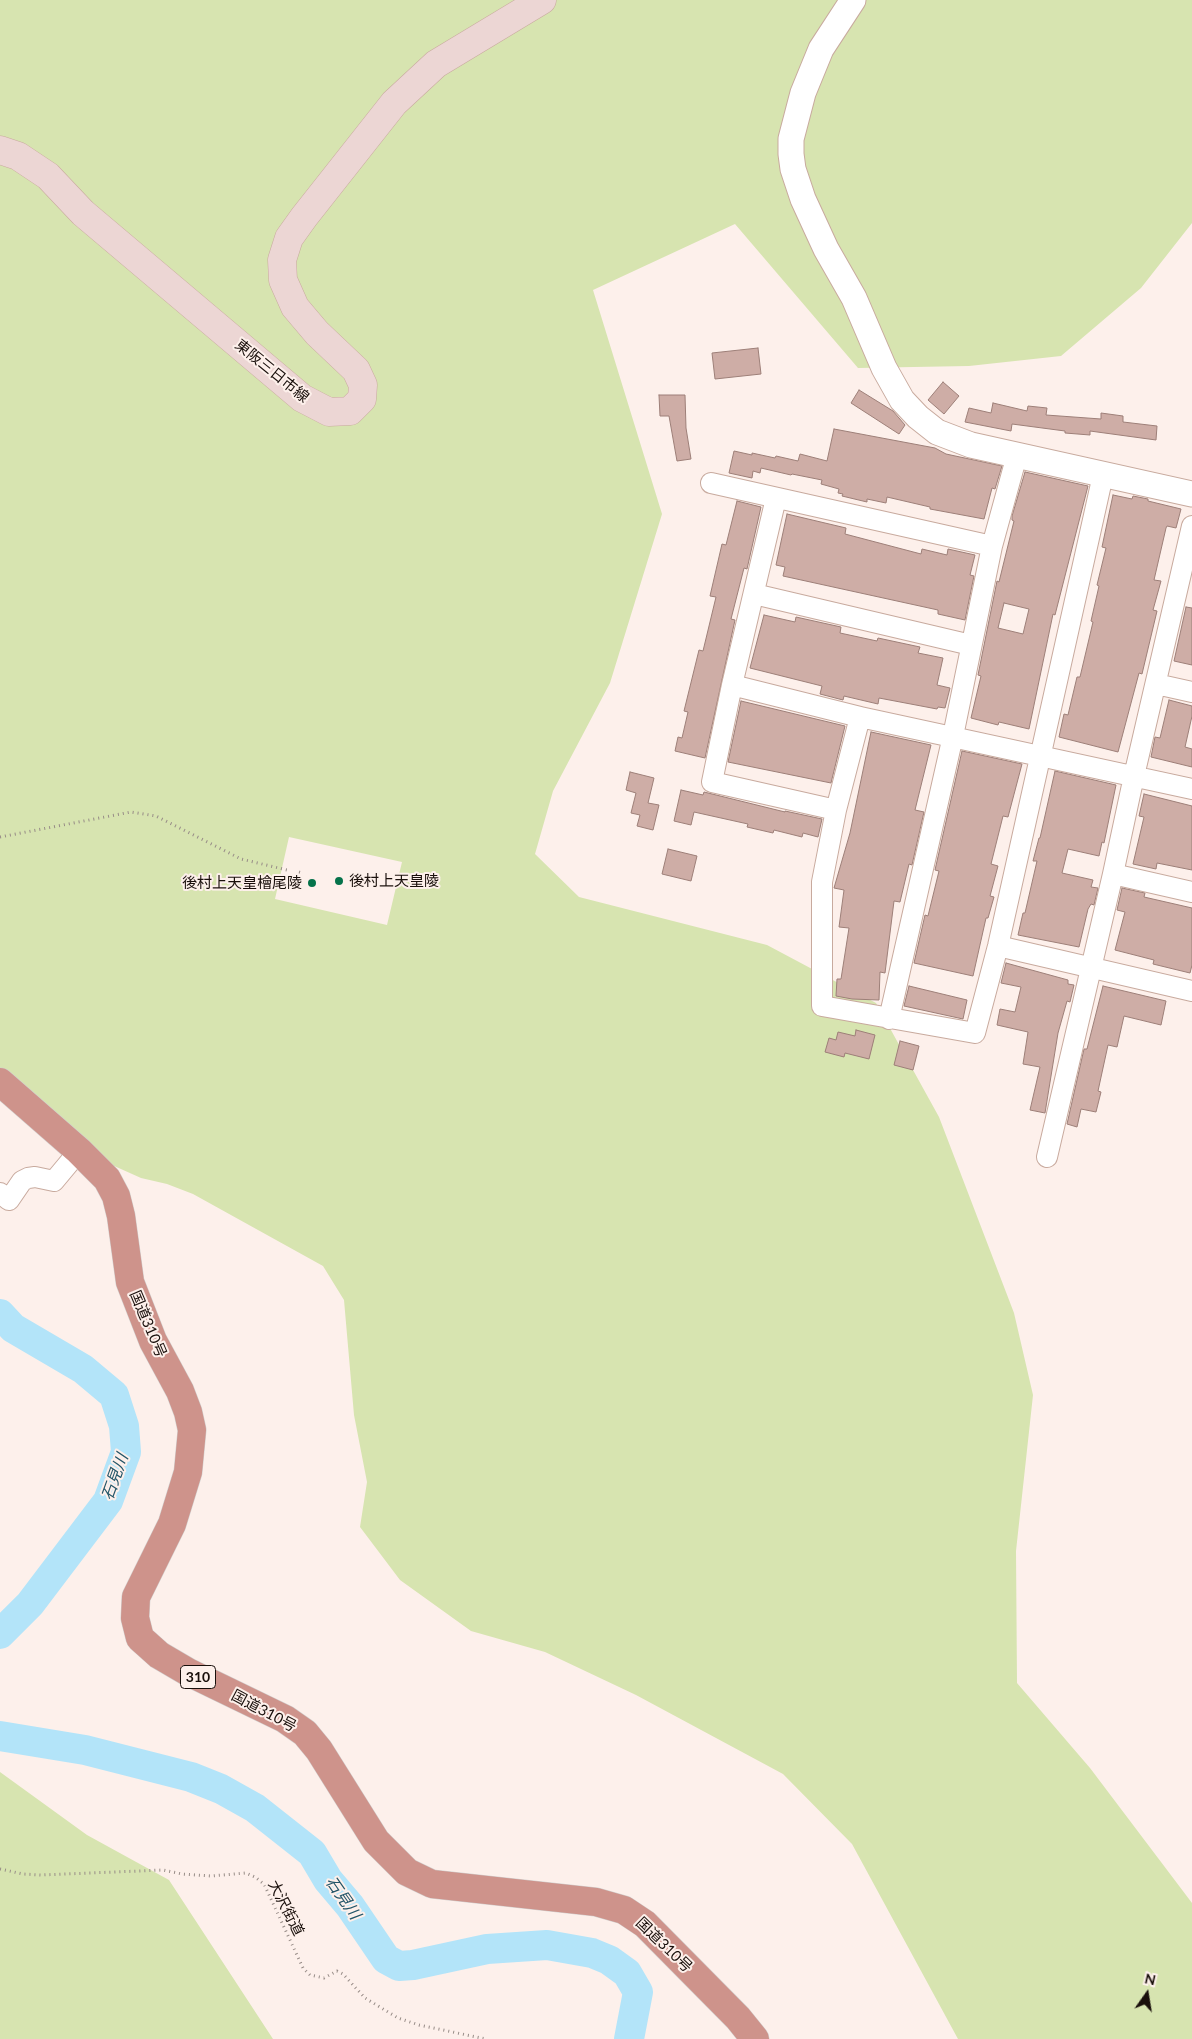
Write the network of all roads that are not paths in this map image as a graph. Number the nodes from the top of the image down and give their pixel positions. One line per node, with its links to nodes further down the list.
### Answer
1 (542, 0): 3 (main road, 東阪三日市線)
2 (853, 0): 4 (street)
3 (0, 150)
4 (1017, 455): 5 (street); 10 (street)
5 (1103, 475): 7 (street); 19 (street)
6 (711, 483): 8 (street)
7 (1192, 494)
8 (776, 498): 10 (street); 12 (street)
9 (1192, 526): 11 (street)
10 (992, 546): 13 (street)
11 (1185, 592): 14 (street)
12 (754, 594): 13 (street); 15 (street)
13 (972, 645): 18 (street)
14 (1156, 684): 16 (street); 20 (street)
15 (732, 685): 17 (street); 22 (street)
16 (1192, 692)
17 (860, 717): 18 (street); 22 (street)
18 (953, 736): 19 (street); 28 (street)
19 (1041, 755): 20 (street); 25 (street)
20 (1134, 776): 21 (street); 23 (street)
21 (1192, 789)
22 (836, 810): 28 (street)
23 (1113, 874): 24 (street); 26 (street)
24 (1192, 892)
25 (998, 946): 26 (street); 28 (street)
26 (1091, 968): 27 (street); 31 (street)
27 (1192, 991)
28 (889, 1019)
29 (0, 1082): 30 (highway, 国道310号 / 310)
30 (79, 1151): 32 (street); 33 (highway, 国道310号 / 310)
31 (1047, 1157)
32 (0, 1194)
33 (755, 2039)

